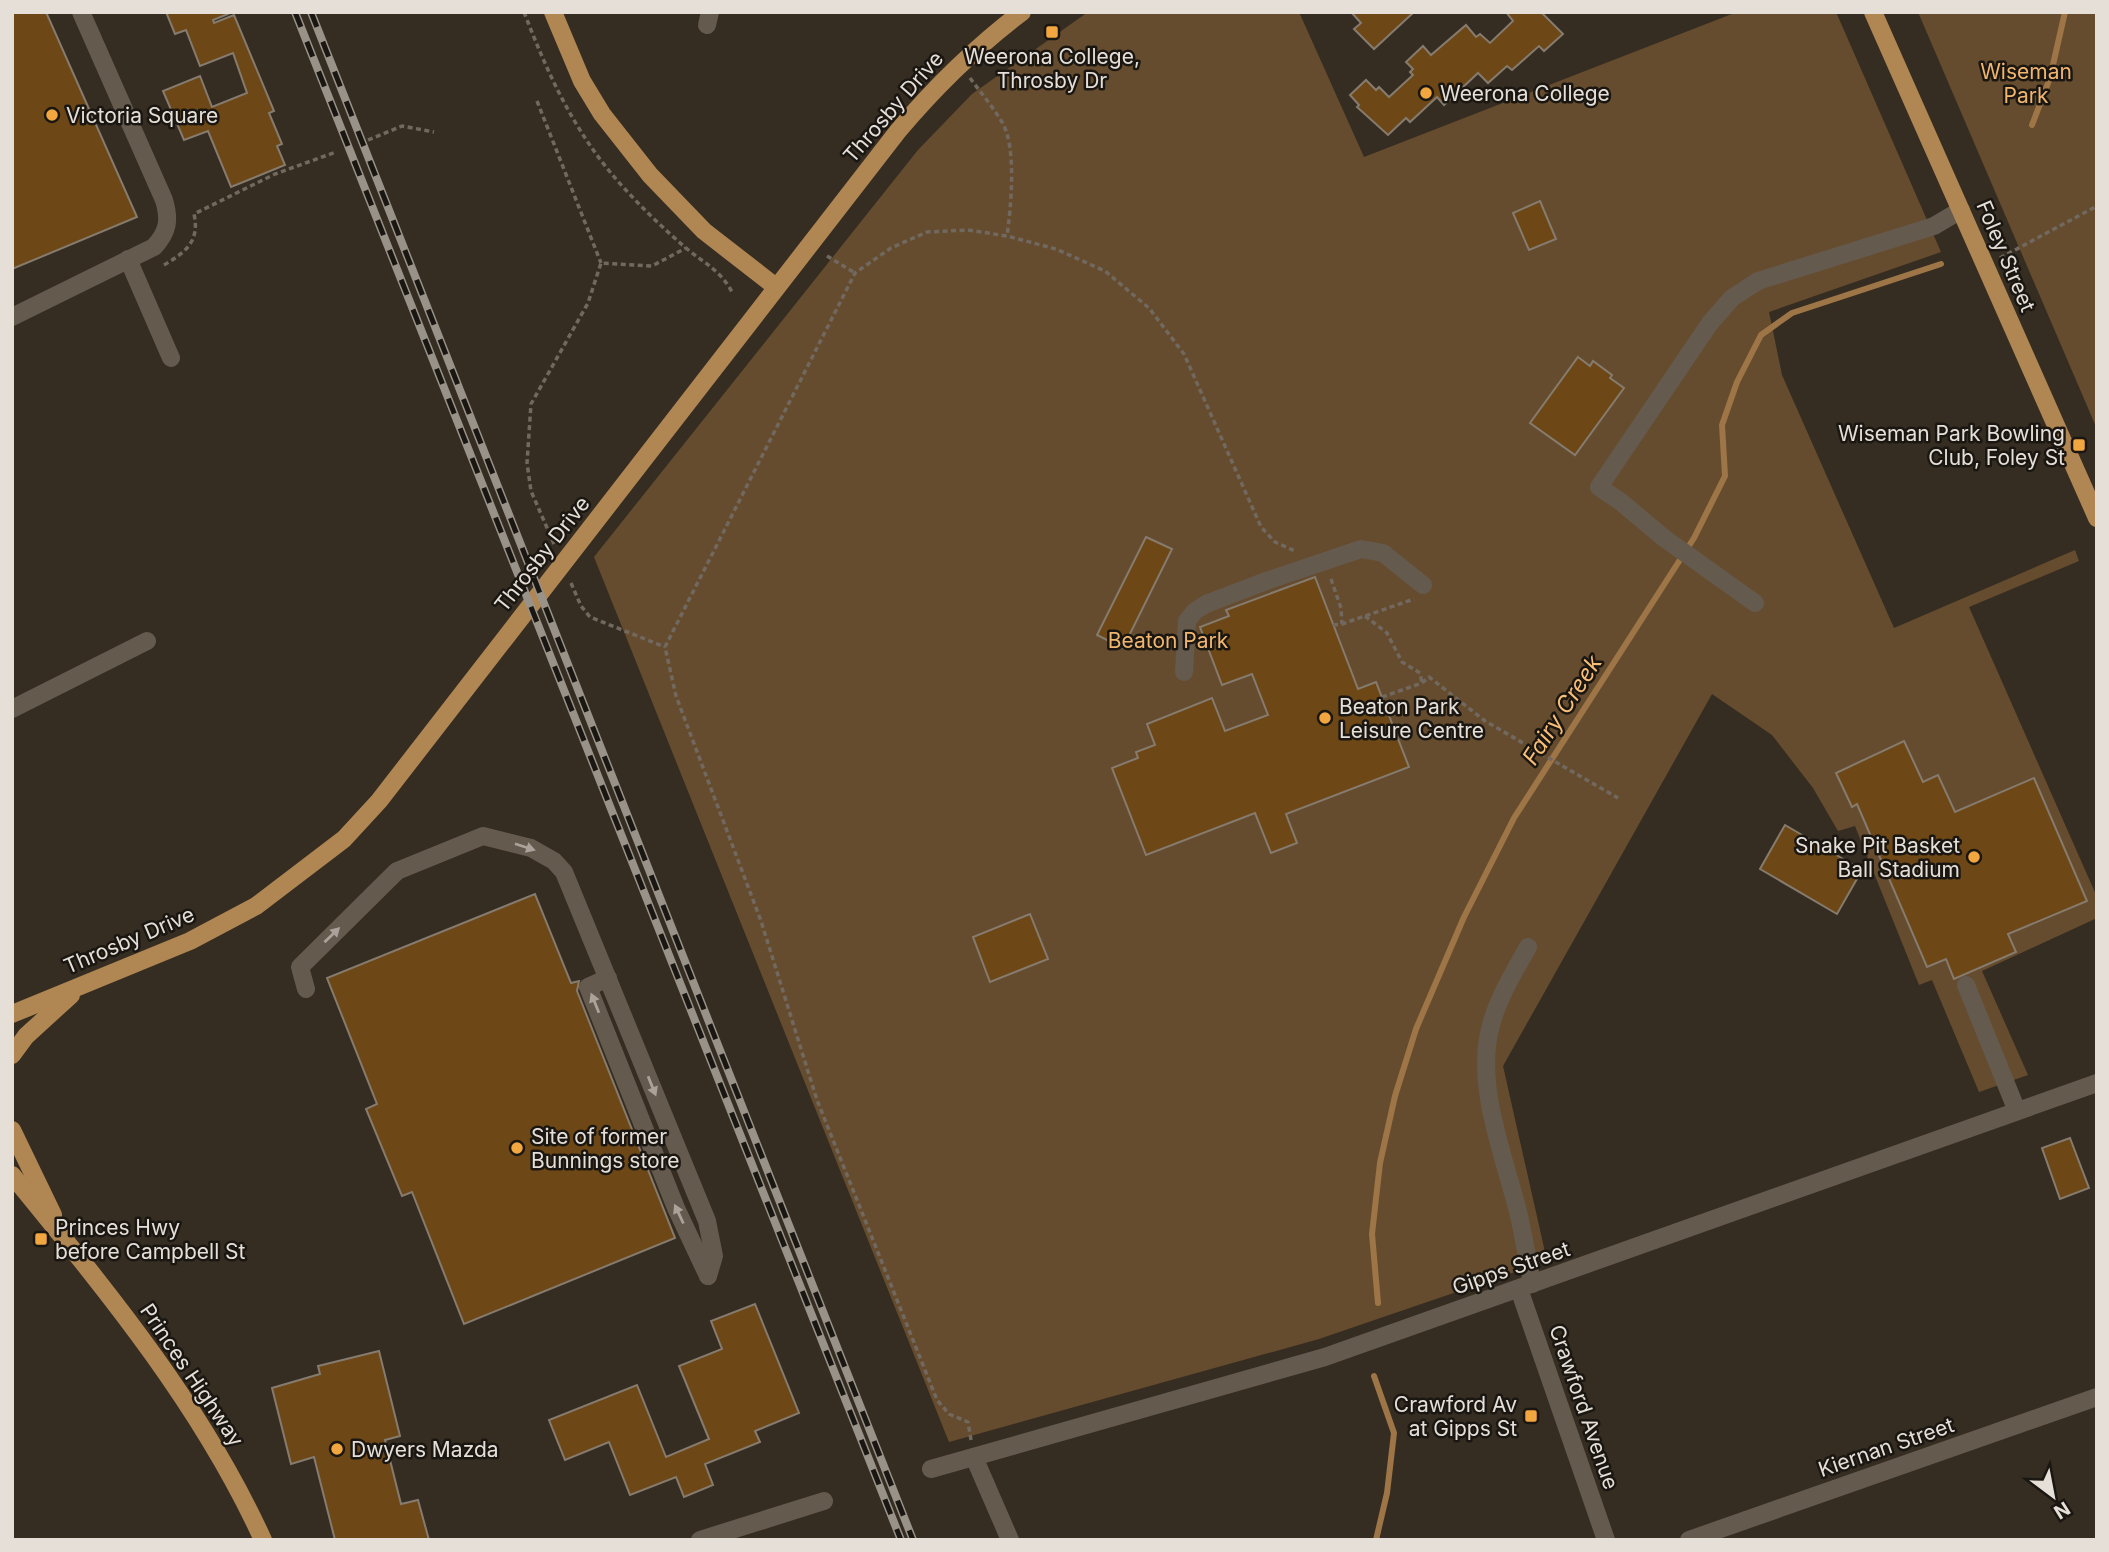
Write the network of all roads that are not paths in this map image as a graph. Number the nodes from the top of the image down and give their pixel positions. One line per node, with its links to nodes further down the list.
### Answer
1 (81, 12): 6 (street)
2 (553, 12): 7 (main road)
3 (1022, 12): 7 (main road, Throsby Drive)
4 (1872, 12): 5 (main road, Foley Street)
5 (1961, 210): 10 (main road, Foley Street); 12 (street)
6 (128, 259): 8 (street); 9 (street)
7 (776, 287): 19 (main road, Throsby Drive)
8 (12, 317)
9 (171, 358)
10 (2097, 519)
11 (1419, 592): 14 (street)
12 (1755, 603)
13 (147, 640): 15 (street)
14 (1184, 673)
15 (12, 709)
16 (1528, 947): 28 (street, Crawford Avenue)
17 (608, 978): 17 (street, one-way to 17); 20 (street, one-way to 17)
18 (1966, 985): 24 (street)
19 (81, 986): 21 (main road, Throsby Drive); 22 (main road)
20 (306, 989)
21 (12, 1014)
22 (12, 1055)
23 (2097, 1083): 24 (street, Gipps Street)
24 (2017, 1111): 28 (street, Gipps Street)
25 (12, 1130): 27 (main road, Princes Highway)
26 (12, 1175): 27 (main road, Princes Highway)
27 (68, 1245): 33 (main road, Princes Highway)
28 (1526, 1287): 30 (street, Gipps Street); 36 (street, Crawford Avenue)
29 (2097, 1397): 37 (street, Kiernan Street)
30 (974, 1457): 31 (street, Gipps Street); 35 (street)
31 (931, 1469)
32 (824, 1501): 34 (street)
33 (263, 1540)
34 (700, 1540)
35 (1010, 1540)
36 (1606, 1540)
37 (1689, 1540)

